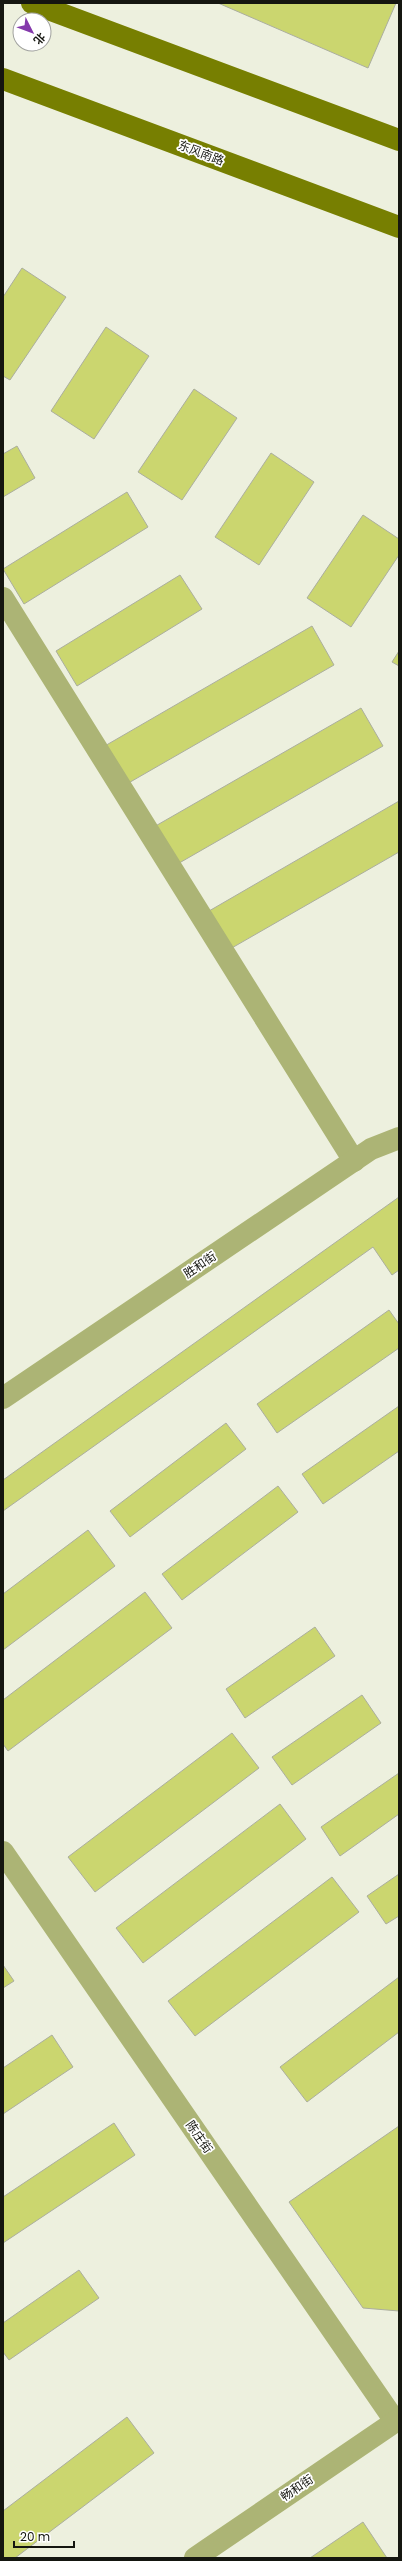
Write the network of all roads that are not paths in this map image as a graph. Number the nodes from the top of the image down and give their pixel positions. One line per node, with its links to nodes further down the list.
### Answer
1 (32, 3): 3 (main road)
2 (3, 79): 4 (main road, 东风南路)
3 (399, 140)
4 (399, 227)
5 (3, 598): 7 (street)
6 (399, 1138): 7 (street, 胜和街)
7 (354, 1161): 8 (street, 胜和街)
8 (3, 1398)
9 (3, 1852): 10 (street, 陈庄街)
10 (397, 2420): 11 (street, 畅和街)
11 (195, 2558)

